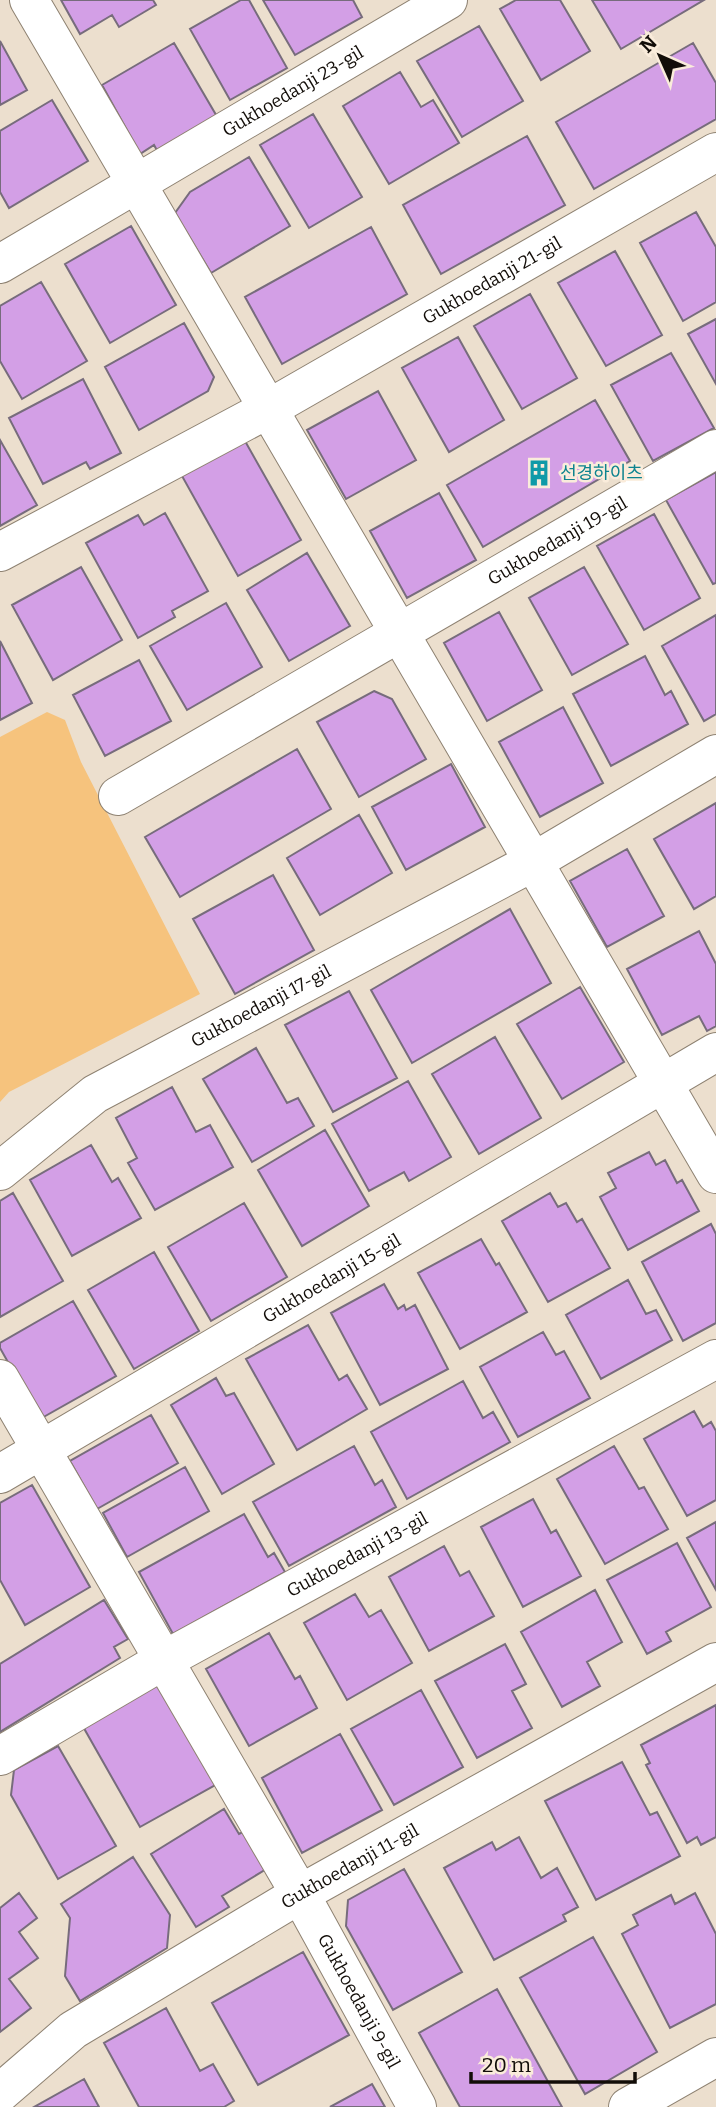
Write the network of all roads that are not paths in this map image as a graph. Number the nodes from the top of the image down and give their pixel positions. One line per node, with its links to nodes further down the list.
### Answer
1 (29, 0): 4 (lane)
2 (448, 0): 4 (lane, Gukhoedanji 23-gil)
3 (716, 152): 6 (lane, Gukhoedanji 21-gil)
4 (136, 182): 5 (lane, Gukhoedanji 23-gil); 6 (lane)
5 (0, 264)
6 (268, 409): 8 (lane, Gukhoedanji 21-gil); 9 (lane)
7 (716, 449): 9 (lane, Gukhoedanji 19-gil)
8 (0, 552)
9 (399, 633): 11 (lane, Gukhoedanji 19-gil); 12 (lane)
10 (716, 754): 12 (lane, Gukhoedanji 17-gil)
11 (118, 796)
12 (533, 862): 14 (lane); 15 (lane, Gukhoedanji 17-gil)
13 (716, 1052): 14 (lane, Gukhoedanji 15-gil)
14 (662, 1082): 16 (lane); 19 (lane, Gukhoedanji 15-gil)
15 (0, 1171)
16 (716, 1174)
17 (716, 1359): 21 (lane, Gukhoedanji 13-gil)
18 (0, 1379): 19 (lane, Gukhoedanji 9-gil)
19 (41, 1449): 20 (lane, Gukhoedanji 15-gil); 21 (lane, Gukhoedanji 9-gil)
20 (0, 1474)
21 (164, 1660): 23 (lane, Gukhoedanji 13-gil); 24 (lane, Gukhoedanji 9-gil)
22 (716, 1662): 24 (lane, Gukhoedanji 11-gil)
23 (0, 1756)
24 (300, 1894): 26 (lane, Gukhoedanji 11-gil); 27 (lane, Gukhoedanji 9-gil)
25 (716, 2057): 28 (lane)
26 (0, 2093)
27 (417, 2107)
28 (628, 2107)

